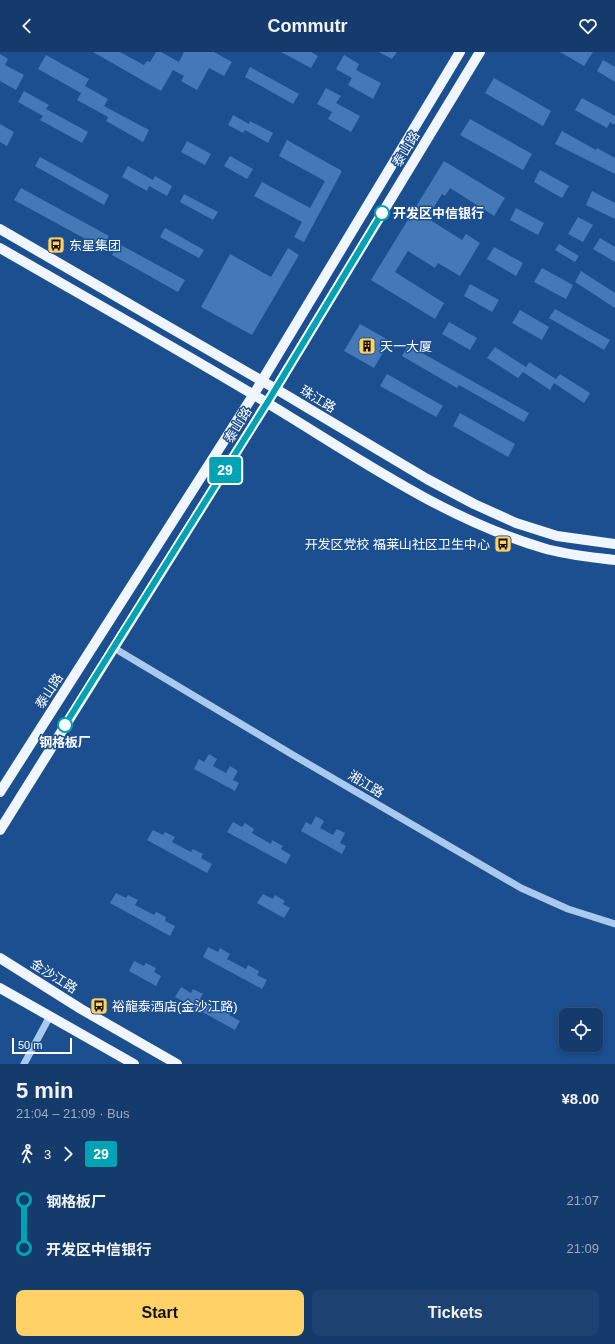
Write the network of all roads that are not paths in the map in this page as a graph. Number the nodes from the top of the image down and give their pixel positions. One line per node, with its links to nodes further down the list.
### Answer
1 (460, 52): 5 (main road, 泰山路)
2 (480, 52): 6 (main road, 泰山路)
3 (0, 229): 5 (main road, 珠江路)
4 (0, 248): 7 (main road)
5 (261, 381): 6 (main road, 珠江路); 7 (main road, 泰山路)
6 (276, 389): 8 (main road, 泰山路); 9 (main road, 珠江路)
7 (254, 394): 8 (main road); 12 (main road, 泰山路)
8 (267, 403): 10 (main road); 11 (main road, 泰山路)
9 (615, 544)
10 (615, 560)
11 (114, 648): 13 (main road, 泰山路); 14 (street, 湘江路)
12 (0, 792)
13 (0, 830)
14 (615, 924)
15 (0, 958): 20 (main road, 金沙江路)
16 (0, 988): 17 (main road)
17 (50, 1016): 18 (street); 19 (main road)
18 (24, 1064)
19 (134, 1064)
20 (177, 1064)

